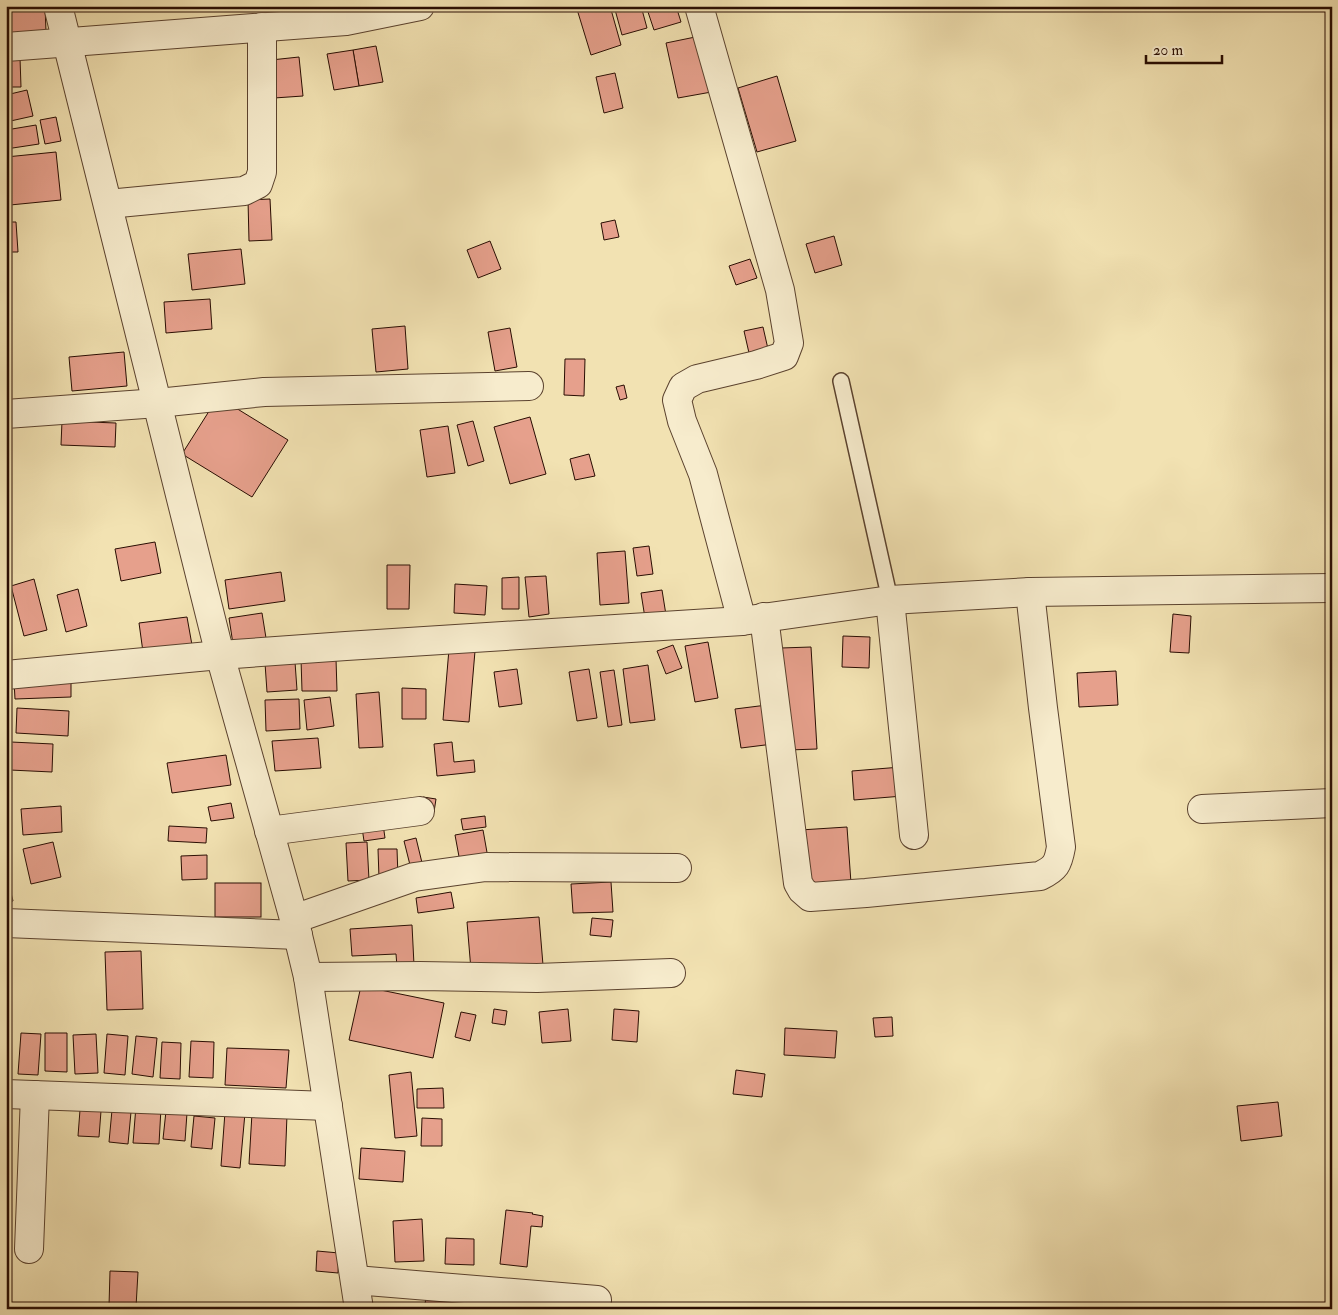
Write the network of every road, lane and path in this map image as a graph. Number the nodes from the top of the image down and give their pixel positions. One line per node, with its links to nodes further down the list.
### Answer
1 (58, 6): 5 (street)
2 (420, 6): 4 (street)
3 (699, 6): 15 (street)
4 (262, 26): 5 (street); 7 (street)
5 (67, 41): 6 (street); 7 (street)
6 (6, 47)
7 (108, 204): 10 (street)
8 (841, 381): 14 (lane)
9 (529, 386): 10 (street)
10 (158, 403): 11 (street); 16 (street)
11 (6, 414)
12 (1332, 588): 13 (street)
13 (1030, 592): 14 (street); 15 (street)
14 (890, 600): 15 (street); 22 (street)
15 (753, 619): 16 (street)
16 (220, 655): 17 (street); 21 (street)
17 (6, 675)
18 (1332, 803): 19 (street)
19 (1202, 808)
20 (420, 811): 21 (street)
21 (270, 831): 25 (street)
22 (914, 835)
23 (677, 868): 25 (street)
24 (6, 923): 25 (street)
25 (296, 927): 27 (street)
26 (671, 973): 27 (street)
27 (308, 977): 30 (street)
28 (6, 1094): 29 (street)
29 (35, 1095): 30 (street); 31 (street)
30 (328, 1106): 32 (street)
31 (29, 1249)
32 (355, 1280): 33 (street); 34 (street)
33 (597, 1300)
34 (359, 1309)

